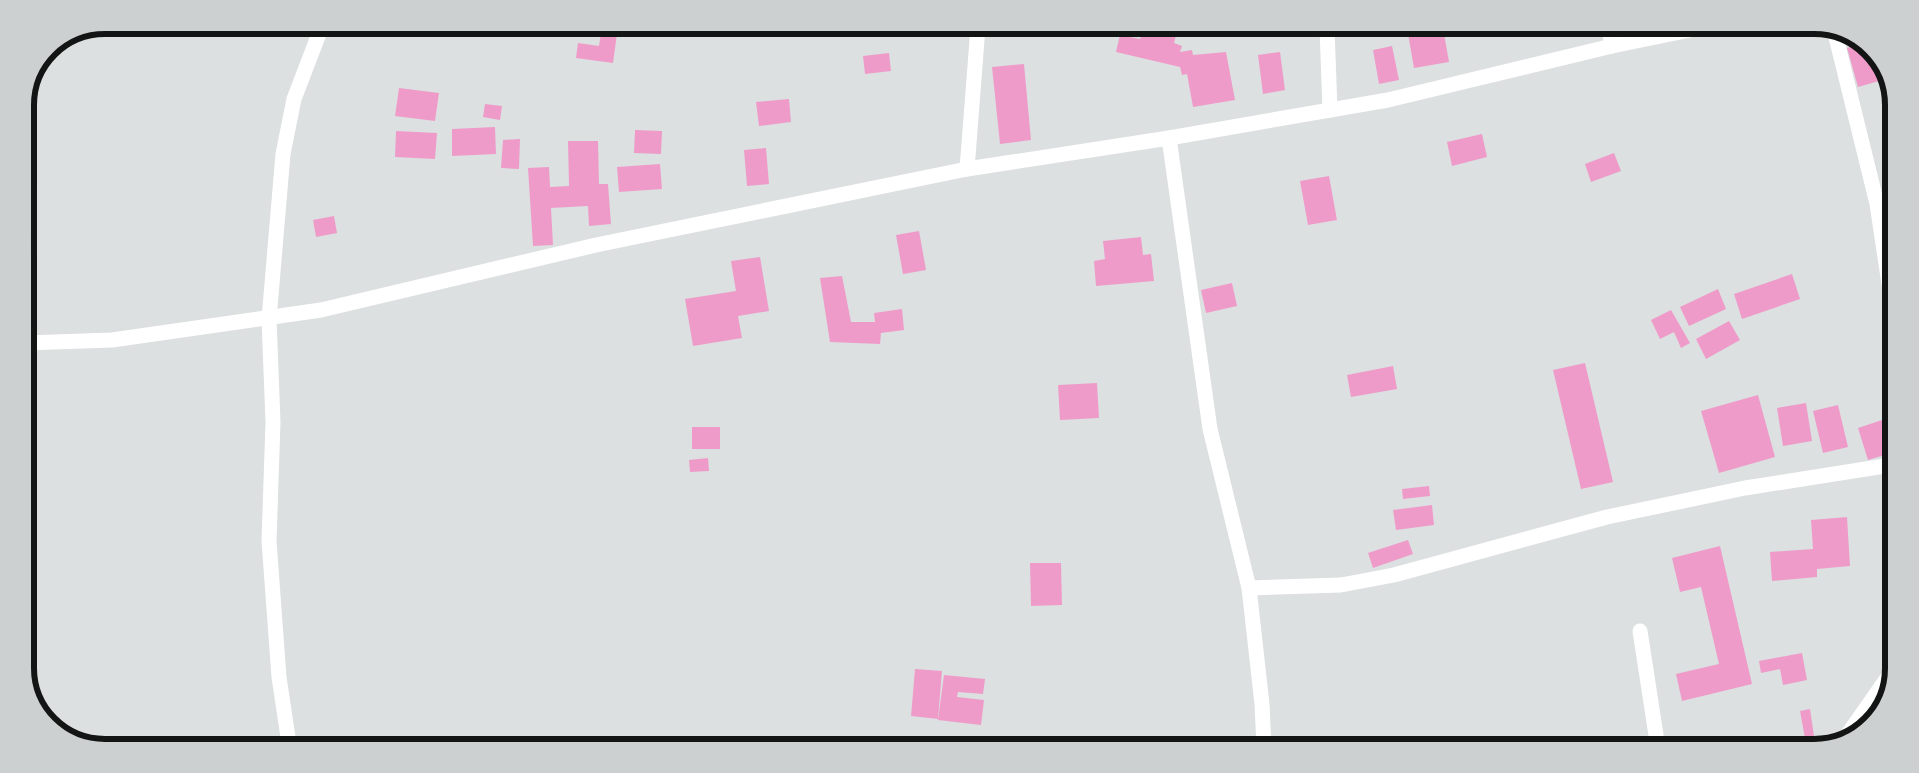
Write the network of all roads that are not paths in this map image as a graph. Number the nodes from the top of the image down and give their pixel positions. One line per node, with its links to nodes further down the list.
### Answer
1 (319, 34): 12 (street)
2 (977, 34): 10 (street)
3 (1327, 34): 8 (street)
4 (1611, 34): 7 (street)
5 (1671, 34): 7 (street)
6 (1836, 37): 11 (street)
7 (1612, 46): 8 (street)
8 (1330, 110): 9 (street)
9 (1169, 138): 10 (street); 15 (street)
10 (967, 169): 12 (street)
11 (1885, 257)
12 (270, 319): 13 (street); 19 (street)
13 (34, 343)
14 (1885, 466): 15 (street)
15 (1249, 588): 20 (street)
16 (1640, 631): 21 (street)
17 (1884, 683): 18 (street)
18 (1851, 729)
19 (288, 739)
20 (1264, 739)
21 (1657, 739)

